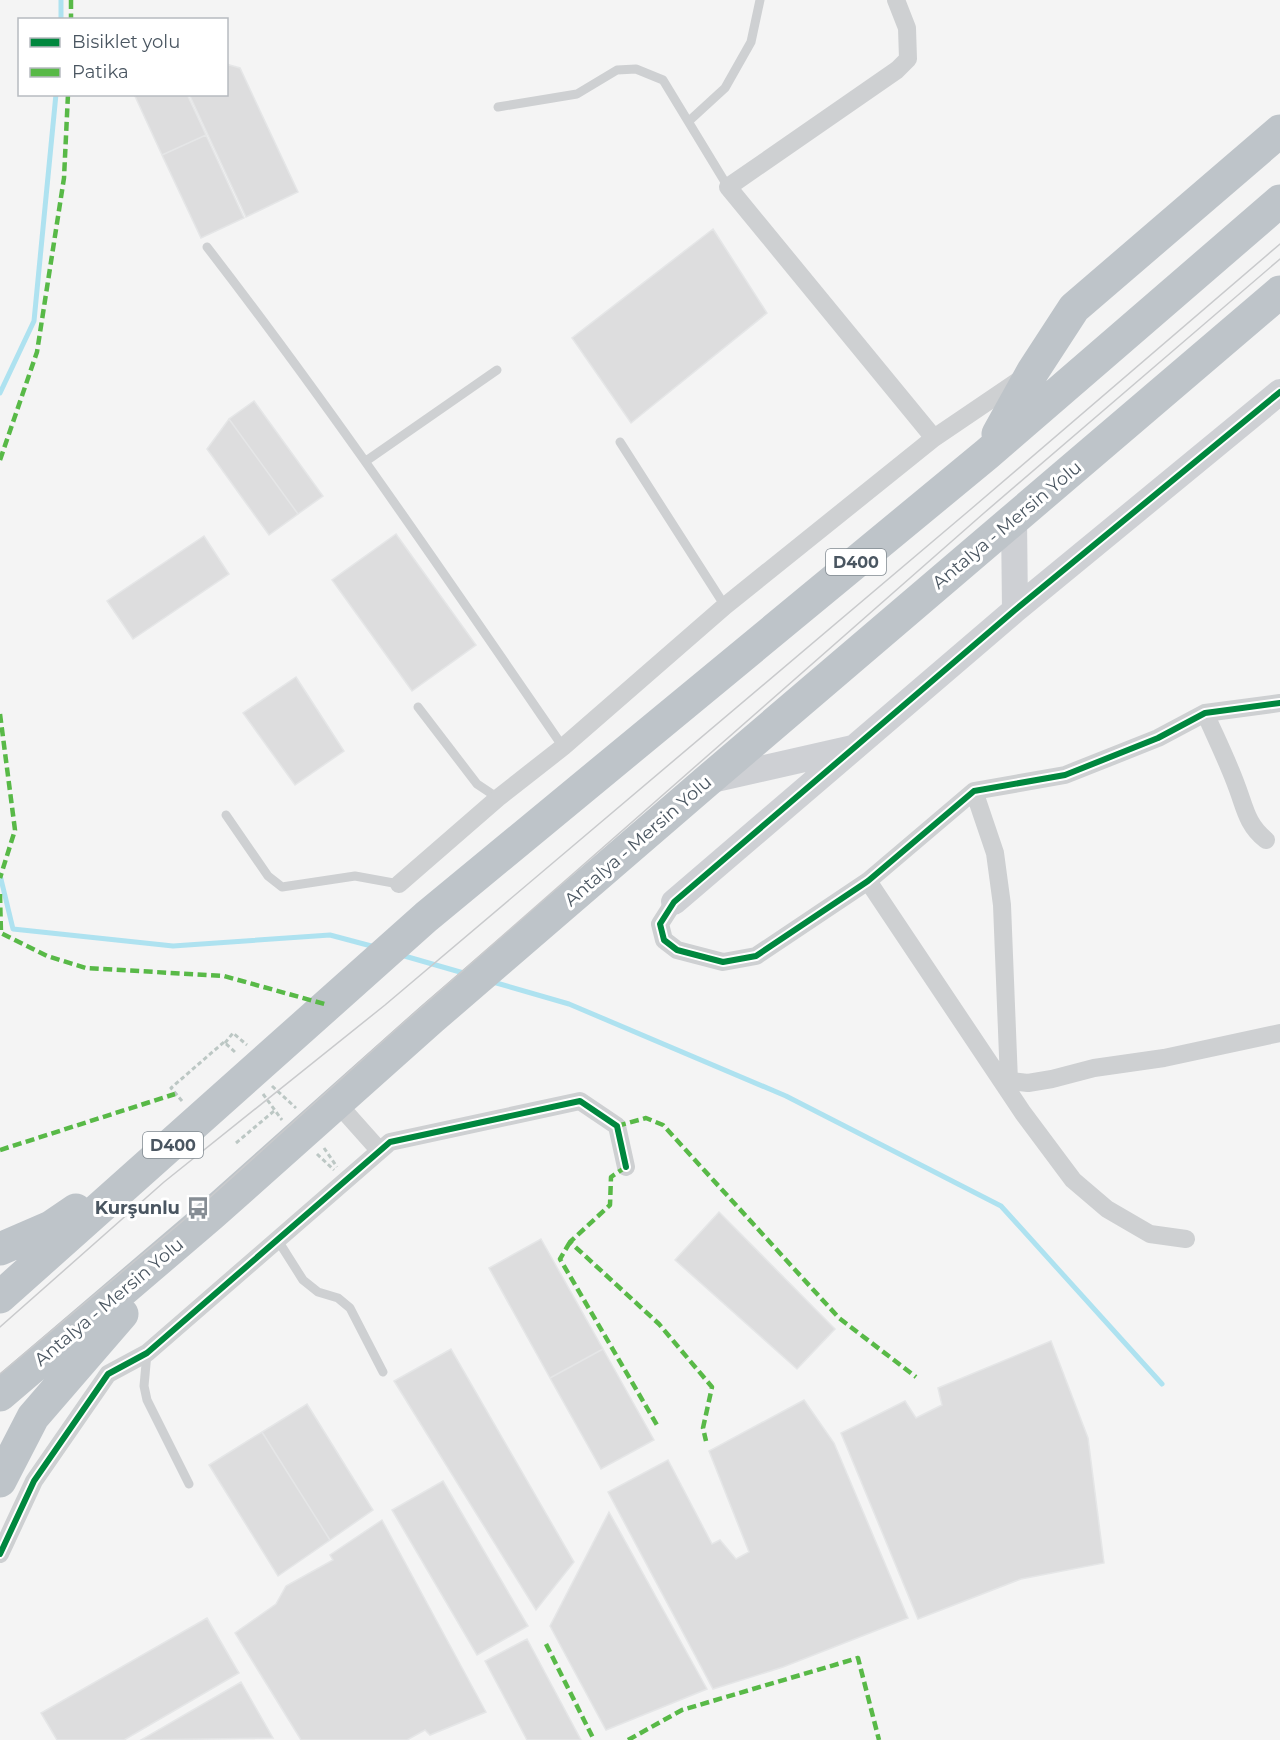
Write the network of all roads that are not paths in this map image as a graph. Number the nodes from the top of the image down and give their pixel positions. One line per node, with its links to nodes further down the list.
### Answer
1 (760, 0): 4 (lane)
2 (896, 0): 6 (street)
3 (498, 107): 4 (lane)
4 (689, 121): 6 (lane)
5 (1280, 131): 11 (highway)
6 (729, 187): 13 (street)
7 (1280, 201): 15 (highway, D400)
8 (207, 247): 16 (lane)
9 (1280, 292): 17 (highway, Antalya - Mersin Yolu)
10 (497, 370): 16 (lane)
11 (1033, 371): 13 (street); 15 (highway)
12 (1280, 392): 19 (street)
13 (934, 438): 18 (street)
14 (620, 442): 18 (lane)
15 (987, 454): 37 (highway, D400)
16 (366, 461): 23 (lane)
17 (1014, 519): 19 (street); 25 (highway, Antalya - Mersin Yolu)
18 (725, 606): 23 (street)
19 (1015, 610): 24 (street)
20 (1280, 703): 22 (street)
21 (418, 706): 27 (lane)
22 (1205, 713): 26 (street); 29 (street)
23 (563, 747): 27 (street)
24 (856, 747): 25 (street); 32 (street)
25 (707, 781): 35 (highway, Antalya - Mersin Yolu)
26 (974, 791): 30 (street); 34 (street)
27 (498, 798): 31 (street)
28 (226, 815): 31 (lane)
29 (1266, 840)
30 (868, 881): 32 (street); 34 (street)
31 (399, 884)
32 (674, 902)
33 (1280, 1033): 34 (street)
34 (1005, 1080): 41 (street)
35 (338, 1104): 36 (street); 39 (highway, Antalya - Mersin Yolu)
36 (379, 1150): 38 (street); 40 (street)
37 (165, 1152): 42 (highway); 43 (highway, D400)
38 (626, 1167)
39 (212, 1215): 46 (highway, Antalya - Mersin Yolu); 47 (highway)
40 (277, 1239): 44 (street); 45 (lane)
41 (1186, 1239)
42 (0, 1250)
43 (0, 1297)
44 (147, 1353): 48 (lane); 49 (street)
45 (383, 1372)
46 (0, 1395)
47 (0, 1481)
48 (189, 1484)
49 (0, 1554)

